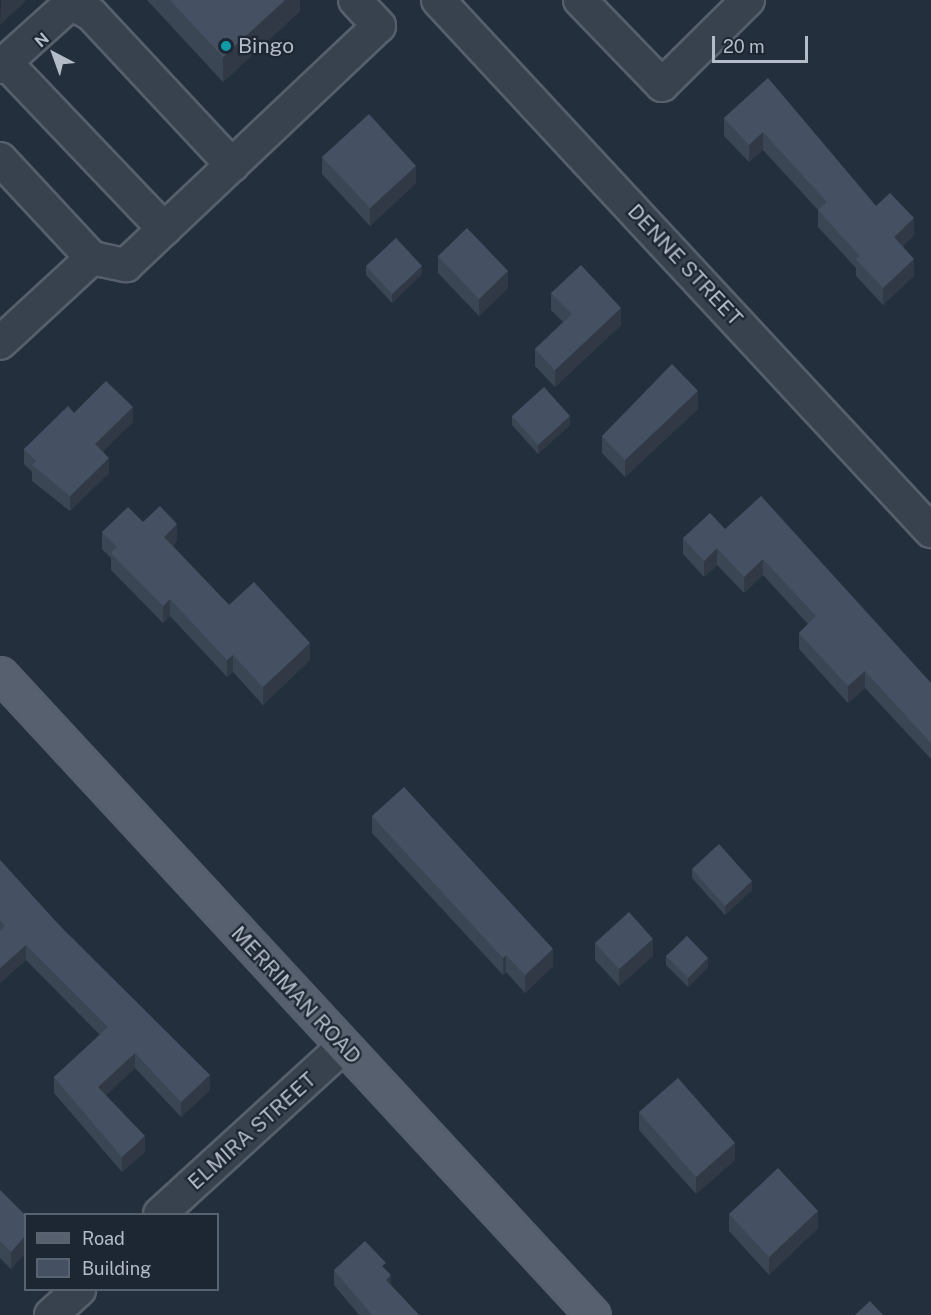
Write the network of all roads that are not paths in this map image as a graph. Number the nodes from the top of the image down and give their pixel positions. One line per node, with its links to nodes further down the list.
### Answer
1 (355, 0): 7 (street)
2 (438, 0): 11 (street, DENNE STREET)
3 (580, 0): 4 (street)
4 (747, 0)
5 (3, 64): 7 (street); 8 (street)
6 (0, 159): 9 (street)
7 (232, 165): 8 (street)
8 (164, 229): 9 (street)
9 (92, 258): 10 (street)
10 (0, 343)
11 (931, 531)
12 (0, 674): 13 (main road, MERRIMAN ROAD)
13 (343, 1047): 14 (street, ELMIRA STREET); 17 (main road, MERRIMAN ROAD)
14 (162, 1213)
15 (78, 1291): 16 (street)
16 (51, 1315)
17 (593, 1315)

